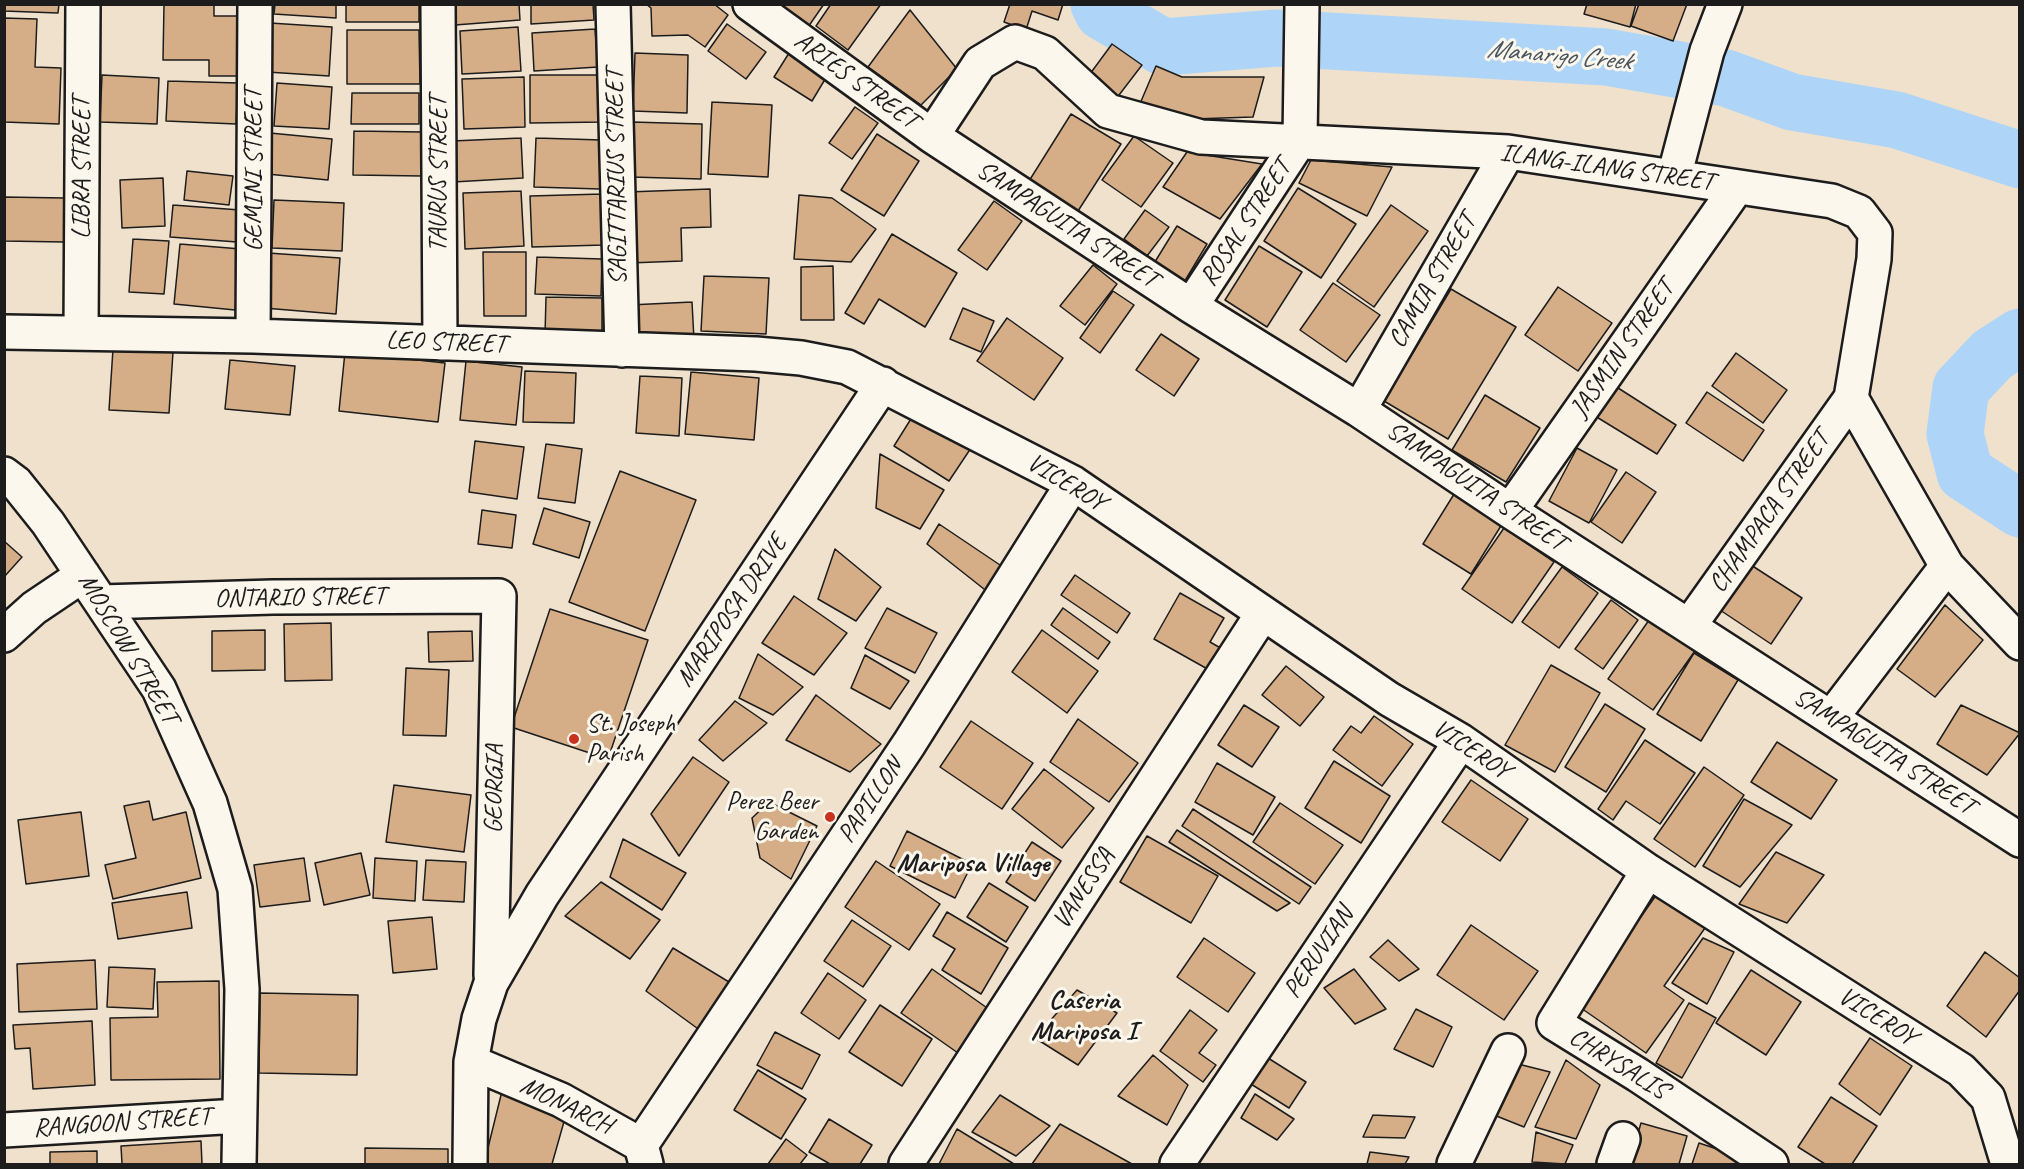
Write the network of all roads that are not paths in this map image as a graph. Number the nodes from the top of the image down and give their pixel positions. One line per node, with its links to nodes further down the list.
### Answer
1 (83, 4): 15 (street, LIBRA STREET)
2 (255, 4): 16 (street, GEMINI STREET)
3 (438, 4): 17 (street, TAURUS STREET)
4 (613, 4): 18 (street, SAGITTARIUS STREET)
5 (1302, 4): 9 (street)
6 (1725, 4): 11 (street)
7 (755, 6): 8 (street, ARIES STREET)
8 (932, 136): 9 (street, ILANG-ILANG STREET); 13 (street, SAMPAGUITA STREET)
9 (1300, 141): 10 (street, ILANG-ILANG STREET); 13 (street, ROSAL STREET)
10 (1508, 152): 11 (street, ILANG-ILANG STREET); 21 (street, CAMIA STREET)
11 (1674, 177): 12 (street, ILANG-ILANG STREET)
12 (1737, 187): 20 (street, ILANG-ILANG STREET); 24 (street, JASMIN STREET)
13 (1191, 306): 21 (street, SAMPAGUITA STREET)
14 (4, 332): 15 (street, LEO STREET)
15 (81, 332): 16 (street, LEO STREET)
16 (253, 336): 17 (street, LEO STREET)
17 (440, 343): 18 (street, LEO STREET)
18 (622, 350): 19 (street, LEO STREET)
19 (883, 384): 23 (street, VICEROY); 37 (street, MARIPOSA DRIVE)
20 (1851, 398): 25 (street); 30 (street, CHAMPACA STREET)
21 (1359, 410): 24 (street, SAMPAGUITA STREET)
22 (4, 474): 26 (street, MOSCOW STREET)
23 (1073, 483): 29 (street, VICEROY); 42 (street, PAPILLON)
24 (1510, 511): 30 (street, SAMPAGUITA STREET)
25 (1947, 566): 32 (street); 33 (street)
26 (83, 575): 28 (street, MOSCOW STREET); 31 (street)
27 (499, 596): 28 (street, ONTARIO STREET); 37 (street, GEORGIA)
28 (101, 602): 40 (street, MOSCOW STREET)
29 (1263, 613): 34 (street, VICEROY); 45 (street, VANESSA)
30 (1689, 626): 33 (street, SAMPAGUITA STREET)
31 (4, 635)
32 (2019, 643)
33 (1831, 718): 35 (street, SAMPAGUITA STREET)
34 (1461, 741): 36 (street, VICEROY); 46 (street, PERUVIAN)
35 (2019, 840)
36 (1648, 871): 48 (street, CHRYSALIS); 49 (street, VICEROY)
37 (491, 983): 39 (street, MARIPOSA DRIVE)
38 (1508, 1051): 47 (street)
39 (471, 1062): 42 (street, MONARCH); 44 (street)
40 (239, 1116): 41 (street, RANGOON STREET); 43 (street, MOSCOW STREET)
41 (4, 1130)
42 (644, 1155)
43 (238, 1164)
44 (470, 1164)
45 (906, 1164)
46 (1177, 1164)
47 (1454, 1164)
48 (1771, 1164)
49 (2008, 1164)

